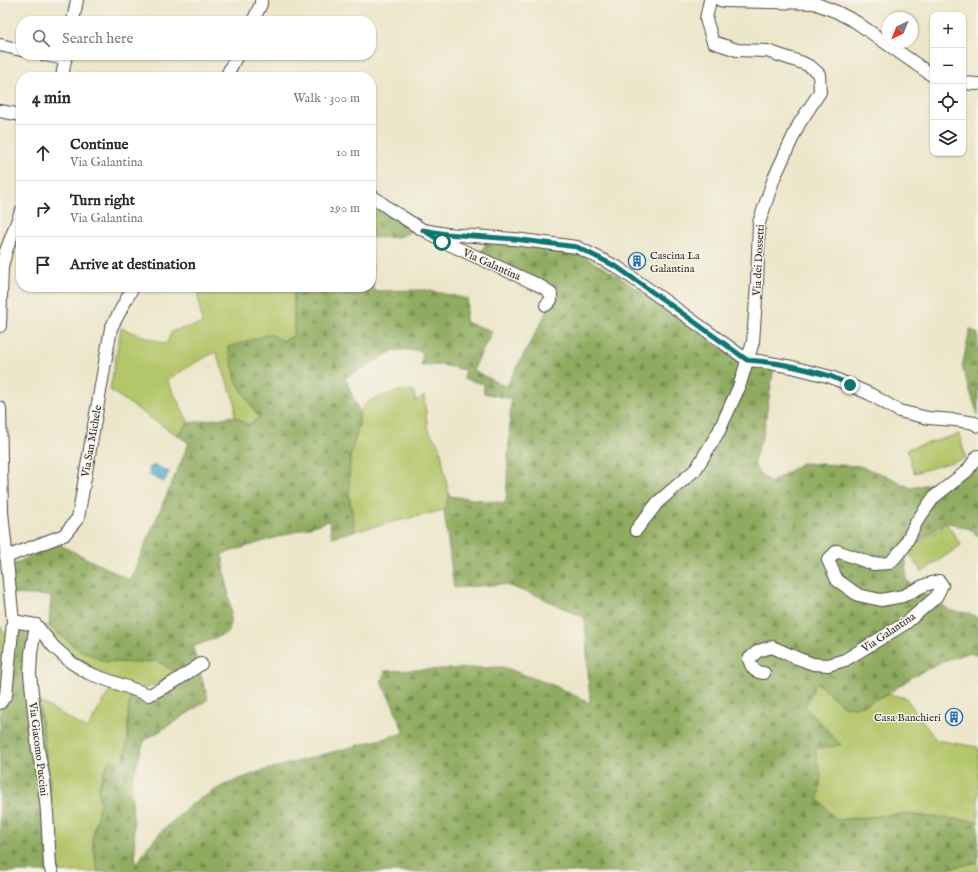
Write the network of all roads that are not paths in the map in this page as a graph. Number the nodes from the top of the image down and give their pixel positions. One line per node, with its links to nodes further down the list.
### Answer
1 (77, 0): 5 (street)
2 (262, 0): 6 (street)
3 (710, 0): 25 (street, Via dei Dossetti)
4 (720, 0): 13 (street)
5 (74, 16)
6 (255, 16)
7 (0, 45): 8 (street)
8 (16, 49)
9 (65, 60): 11 (street)
10 (234, 60): 12 (street)
11 (63, 72)
12 (228, 72)
13 (930, 74)
14 (966, 83): 15 (street)
15 (978, 84)
16 (0, 111): 17 (street)
17 (16, 115)
18 (376, 199): 20 (street, Via Galantina)
19 (16, 224): 21 (street)
20 (423, 230): 23 (street, Via Galantina); 25 (street, Via Galantina)
21 (1, 267): 24 (street)
22 (130, 292): 30 (street, Via San Michele)
23 (546, 305)
24 (0, 326)
25 (747, 360): 27 (street, Via Galantina); 29 (street, Via dei Dossetti)
26 (0, 408): 30 (street)
27 (978, 426)
28 (978, 456): 34 (street, Via Galantina)
29 (636, 530)
30 (6, 557): 31 (street)
31 (13, 621): 32 (street); 35 (street)
32 (36, 625): 33 (street); 36 (street, Via Giacomo Puccini)
33 (200, 664)
34 (764, 674)
35 (0, 704)
36 (52, 872)

